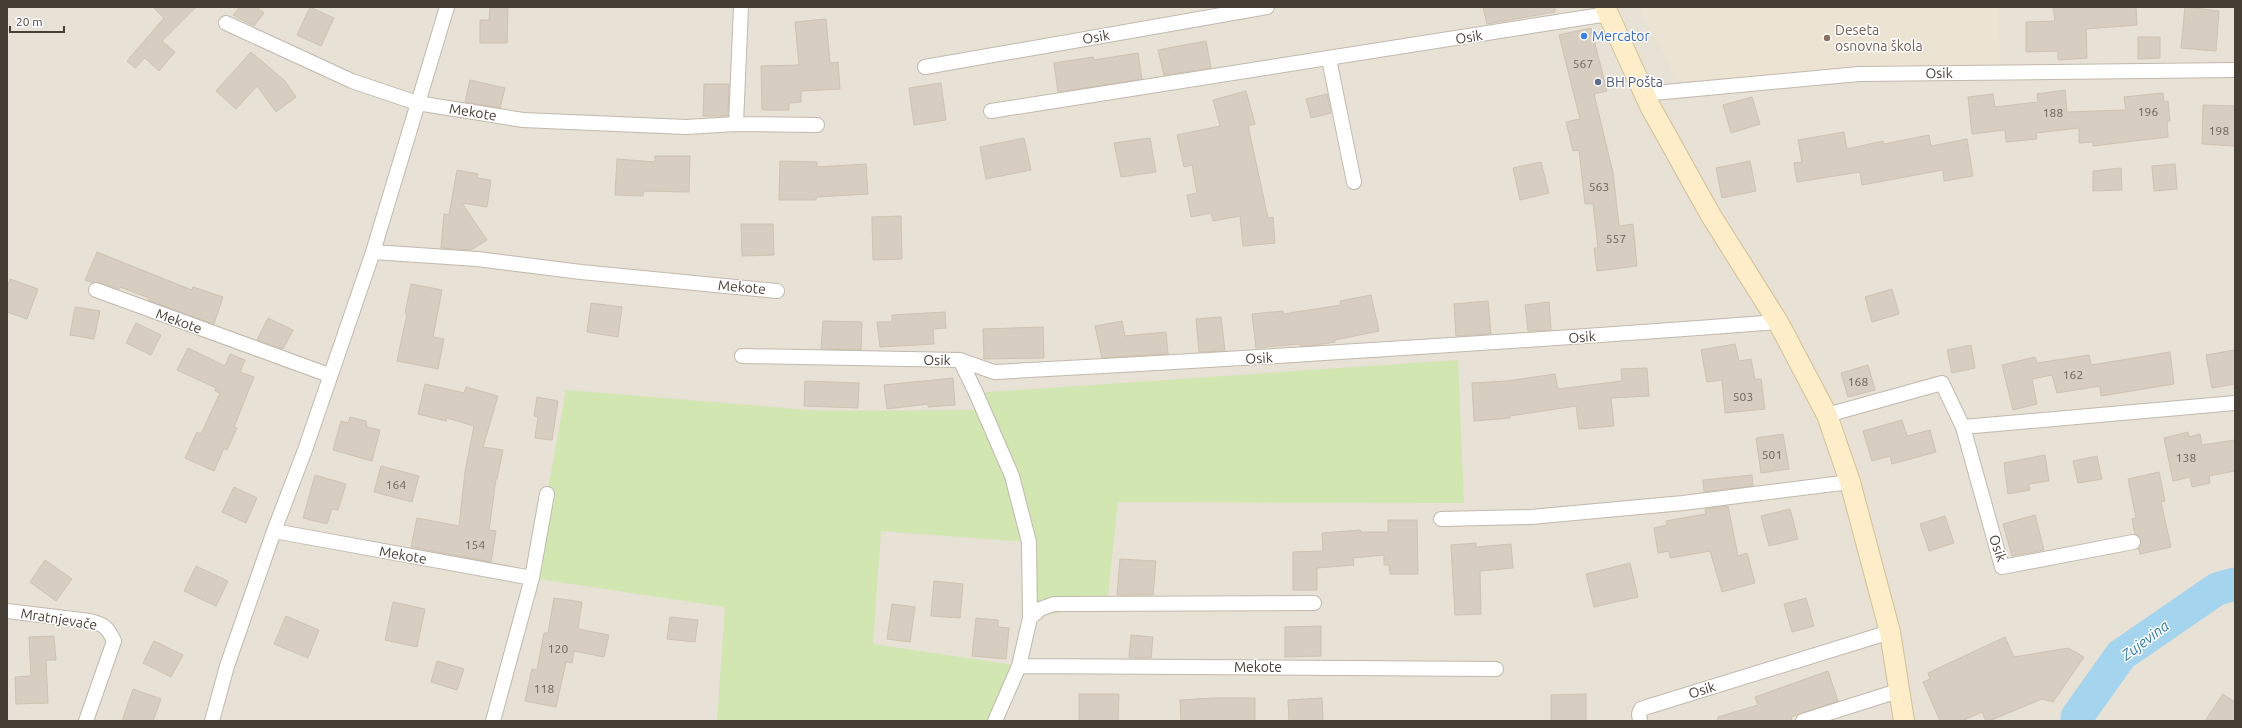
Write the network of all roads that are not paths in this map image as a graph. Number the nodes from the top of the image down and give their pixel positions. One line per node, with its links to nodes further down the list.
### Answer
1 (447, 7): 10 (street)
2 (741, 7): 12 (street)
3 (1267, 7): 7 (street, Osik)
4 (1606, 11): 6 (street, Osik); 9 (main road, Osik)
5 (226, 23): 10 (street, Mekote)
6 (1329, 59): 11 (street, Osik); 14 (street)
7 (925, 67)
8 (2235, 70): 9 (street, Osik)
9 (1643, 94): 18 (main road, Osik)
10 (417, 103): 12 (street, Mekote); 15 (street)
11 (991, 111)
12 (736, 124): 13 (street, Mekote)
13 (817, 125)
14 (1354, 182)
15 (373, 252): 17 (street, Mekote); 21 (street)
16 (96, 290): 21 (street, Mekote)
17 (777, 291)
18 (1778, 322): 20 (street, Osik); 23 (main road, Osik)
19 (742, 356): 20 (street, Osik)
20 (960, 360): 33 (street)
21 (329, 375): 28 (street)
22 (2235, 403): 24 (street)
23 (1827, 415): 24 (street, Osik); 25 (main road, Osik)
24 (1963, 427): 29 (street, Osik)
25 (1850, 482): 27 (street); 34 (main road, Osik)
26 (547, 494): 30 (street)
27 (1441, 518)
28 (274, 531): 30 (street, Mekote); 39 (street)
29 (2132, 542)
30 (532, 578): 40 (street)
31 (1314, 603): 33 (street)
32 (7, 611): 38 (street, Mratnjevače)
33 (1030, 618): 35 (street)
34 (1890, 632): 37 (main road, Osik); 42 (street, Osik)
35 (1019, 666): 36 (street, Mekote); 41 (street)
36 (1496, 669)
37 (1901, 690): 43 (street); 44 (main road, Osik)
38 (86, 721)
39 (212, 721)
40 (493, 721)
41 (995, 721)
42 (1640, 721)
43 (1803, 721)
44 (1904, 721)

